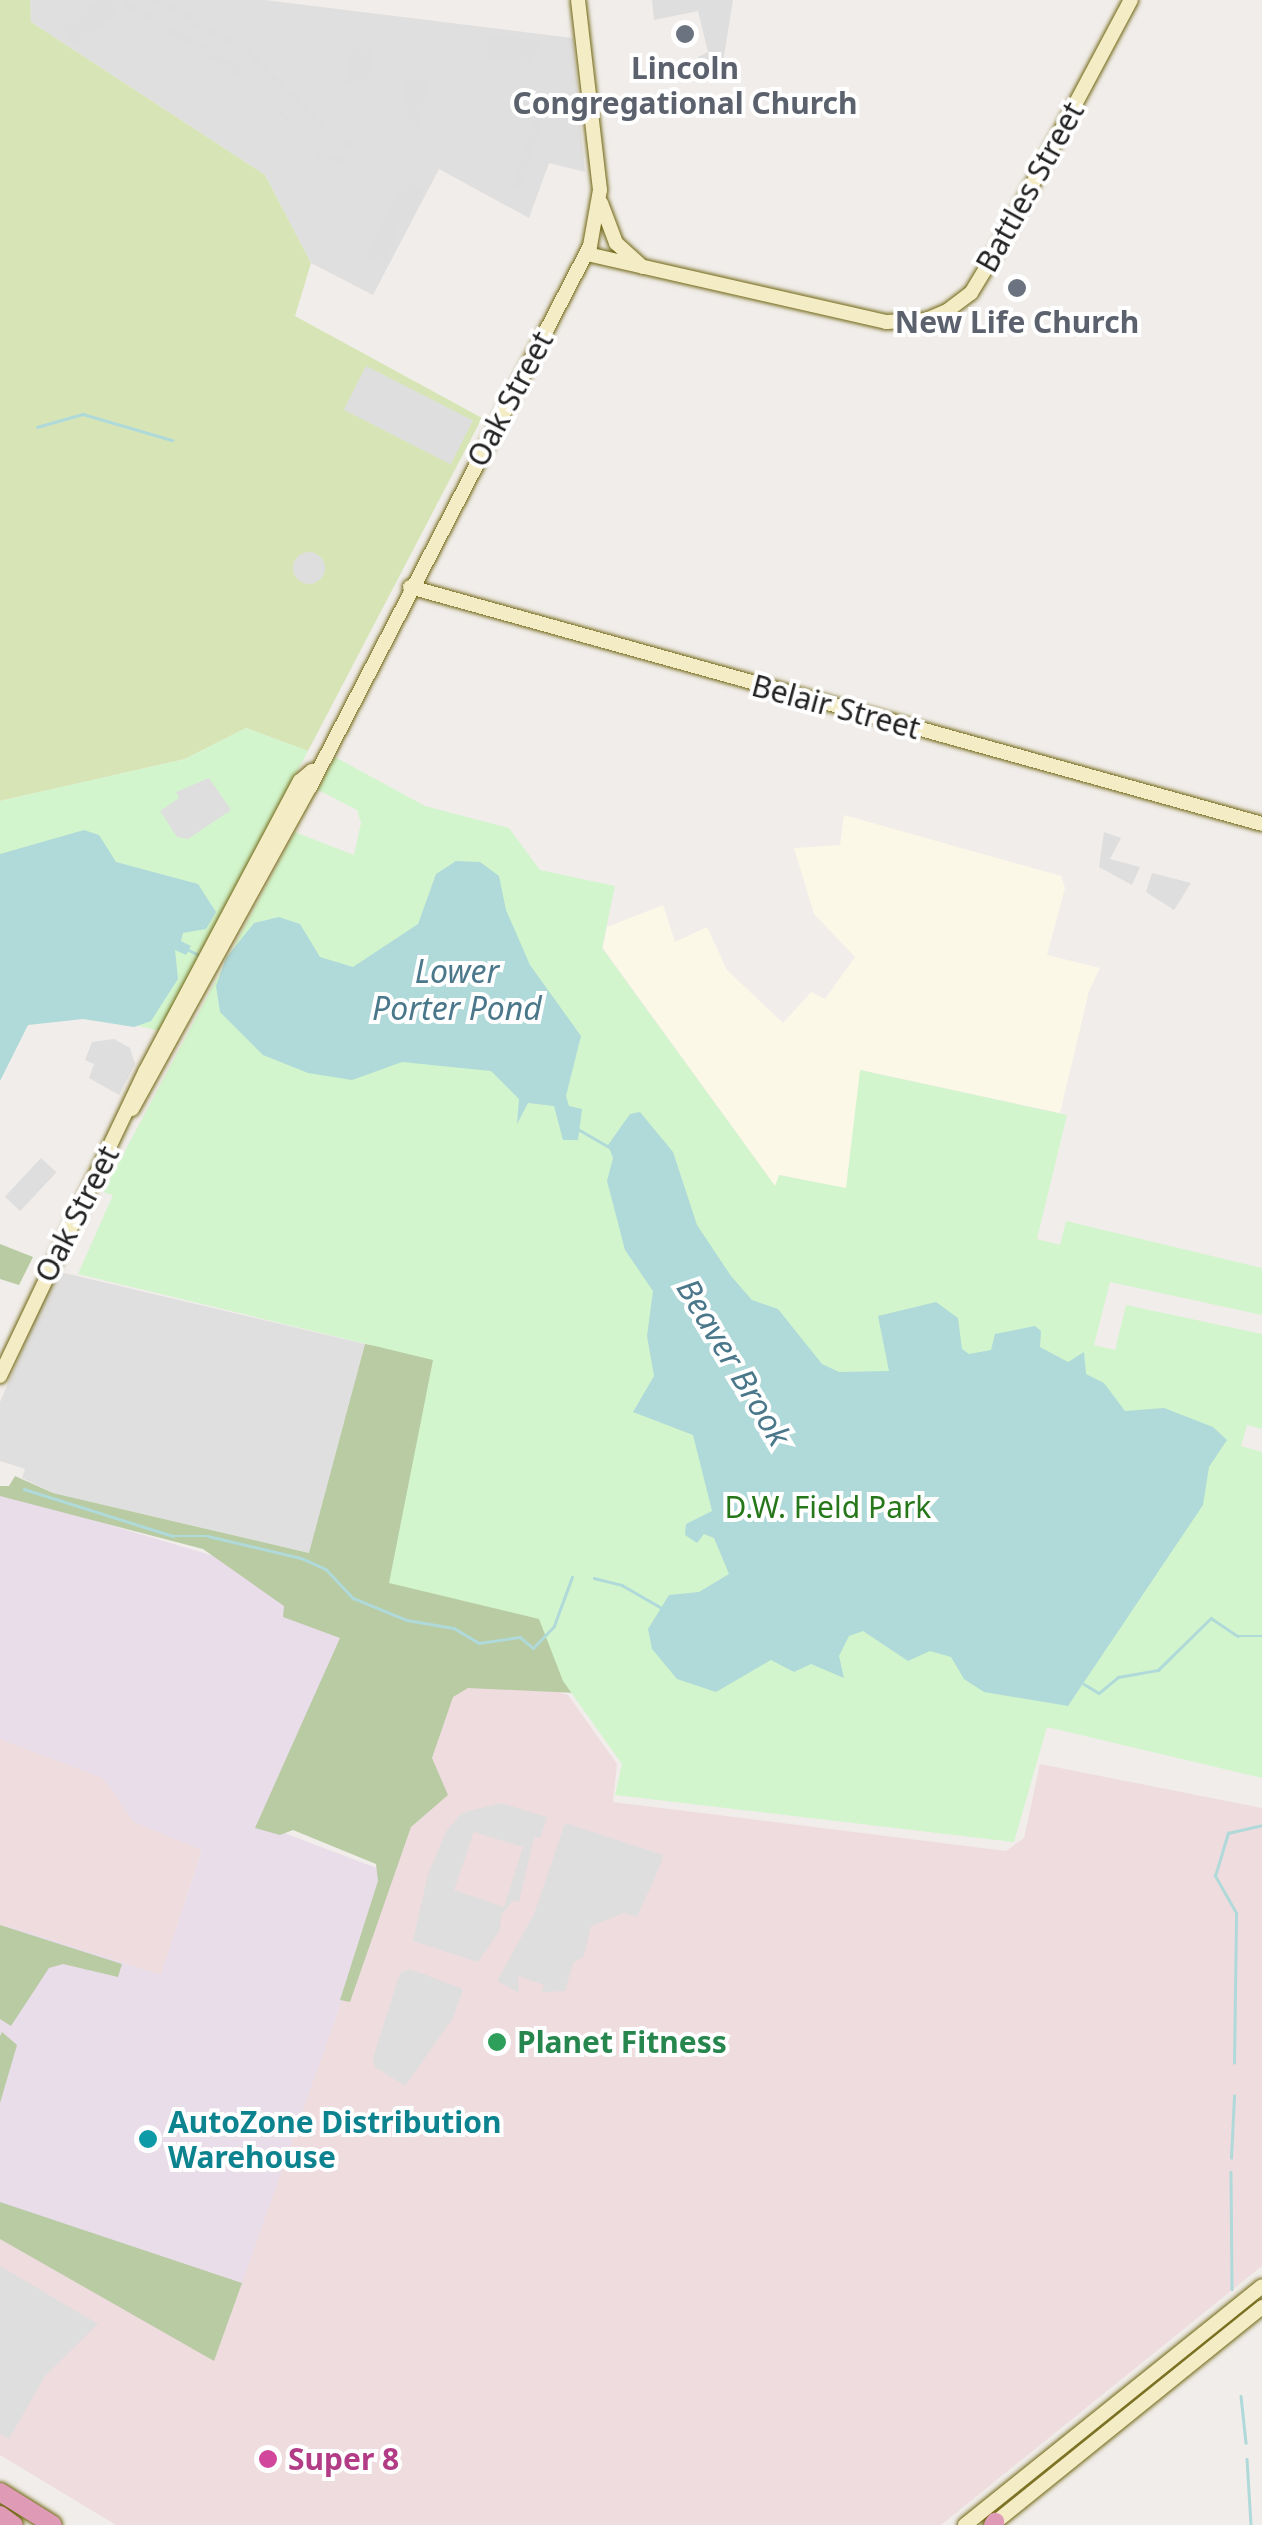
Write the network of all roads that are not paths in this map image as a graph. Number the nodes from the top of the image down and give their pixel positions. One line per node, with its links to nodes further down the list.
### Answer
1 (578, 0): 3 (main road, Oak Street)
2 (1131, 0): 5 (main road, Battles Street)
3 (600, 198): 4 (main road, Oak Street); 5 (main road, Battles Street)
4 (587, 254): 5 (main road, Battles Street); 6 (main road, Oak Street)
5 (652, 272)
6 (410, 587): 7 (main road, Belair Street); 8 (main road, Oak Street)
7 (1262, 824)
8 (0, 1376)
9 (1262, 2286): 16 (main road)
10 (1262, 2307): 13 (main road)
11 (0, 2492): 15 (highway)
12 (0, 2515): 14 (highway)
13 (993, 2524)
14 (14, 2525)
15 (52, 2525)
16 (965, 2525)

